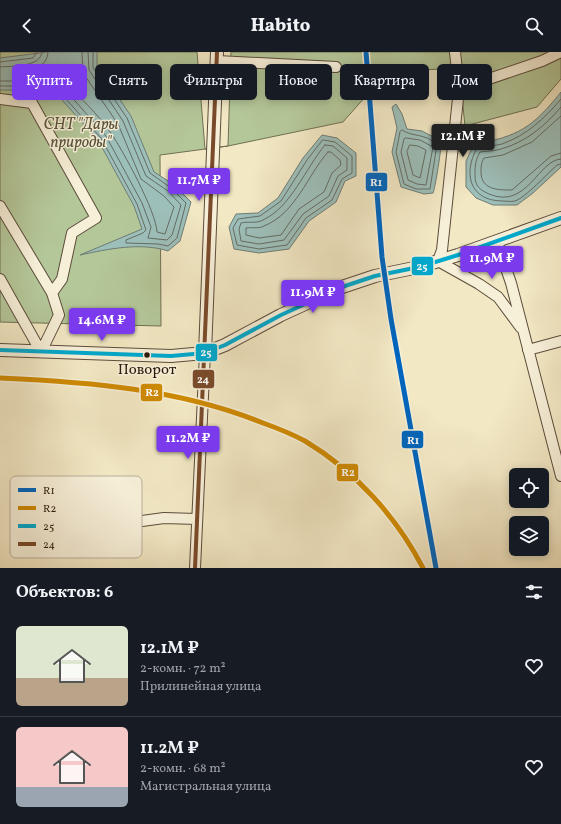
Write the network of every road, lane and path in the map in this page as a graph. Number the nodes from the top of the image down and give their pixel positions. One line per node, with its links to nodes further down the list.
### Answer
1 (455, 52): 4 (street)
2 (561, 52): 6 (street)
3 (217, 56): 5 (street); 20 (street)
4 (456, 64)
5 (336, 67)
6 (492, 78)
7 (0, 99): 14 (street)
8 (458, 100): 12 (street)
9 (0, 206): 14 (street)
10 (561, 218): 11 (street)
11 (497, 242): 12 (street); 15 (street)
12 (438, 261): 15 (street); 20 (street)
13 (0, 279): 19 (street)
14 (52, 293): 19 (street)
15 (521, 328): 18 (street)
16 (561, 341): 18 (street)
17 (0, 350): 19 (street)
18 (528, 350): 21 (street)
19 (41, 352): 20 (street)
20 (205, 353): 22 (street)
21 (561, 476)
22 (197, 519): 23 (street); 24 (street)
23 (142, 521)
24 (196, 568)

